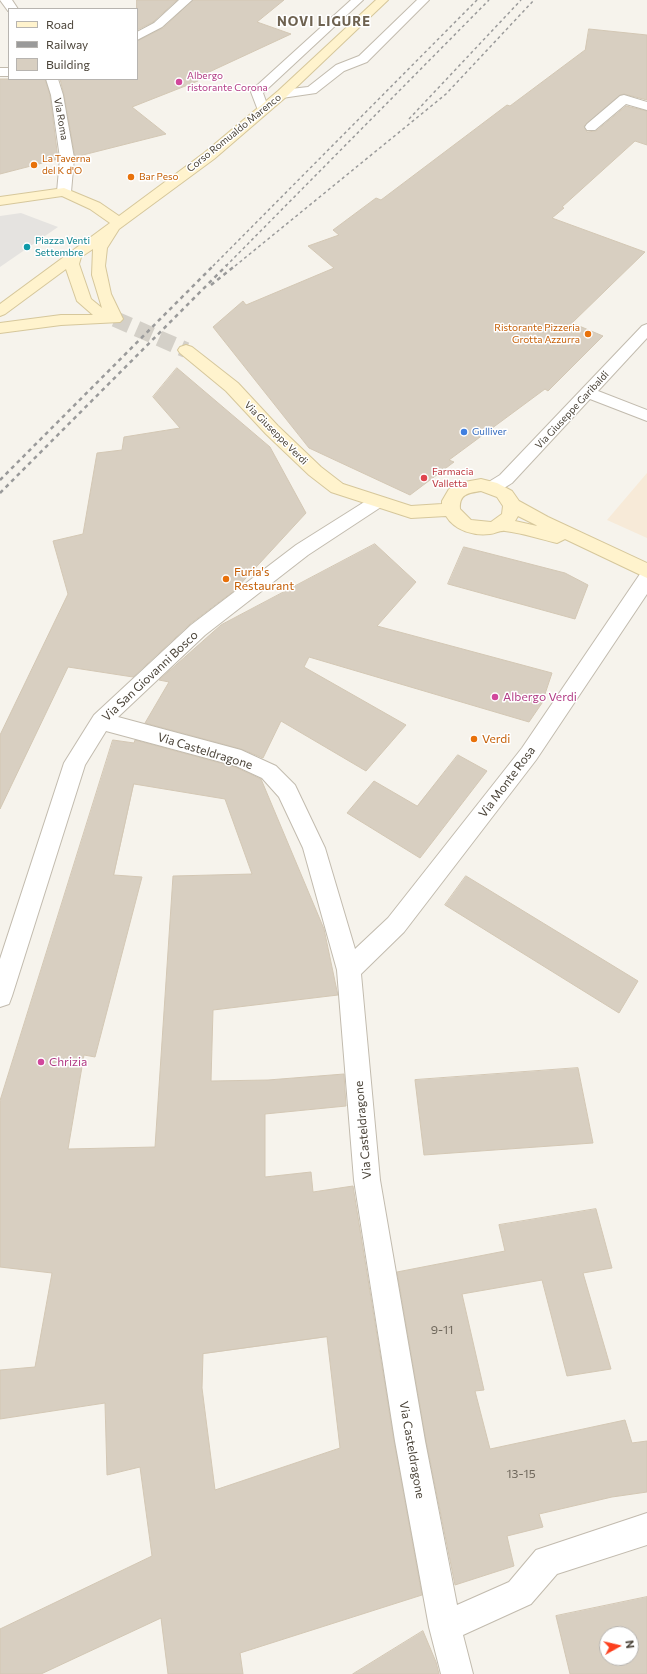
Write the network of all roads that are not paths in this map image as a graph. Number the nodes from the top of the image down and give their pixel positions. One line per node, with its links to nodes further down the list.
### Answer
1 (186, 0): 5 (street)
2 (357, 0): 9 (street)
3 (382, 0): 7 (street, Corso Romualdo Marenco)
4 (423, 0): 7 (street)
5 (138, 36)
6 (52, 80): 11 (street, Via Roma)
7 (282, 94): 9 (street, Corso Romualdo Marenco)
8 (647, 106): 10 (street)
9 (264, 110): 13 (street, Corso Romualdo Marenco)
10 (591, 127)
11 (64, 192): 12 (street); 13 (street)
12 (0, 201)
13 (119, 223): 14 (street, Corso Romualdo Marenco); 16 (street)
14 (75, 256): 15 (street, Corso Romualdo Marenco); 16 (street)
15 (0, 311)
16 (115, 319): 17 (street)
17 (0, 328)
18 (647, 329): 20 (street, Via Giuseppe Garibaldi)
19 (186, 350): 23 (street, Via Giuseppe Verdi)
20 (589, 393): 21 (street); 22 (street, Via Giuseppe Garibaldi)
21 (647, 416)
22 (493, 488): 24 (street); 25 (street)
23 (375, 503): 25 (street, Via Giuseppe Verdi); 30 (street, Via San Giovanni Bosco)
24 (511, 504): 26 (street); 27 (street)
25 (450, 510): 26 (street)
26 (502, 524): 27 (street)
27 (599, 548): 28 (street)
28 (647, 571)
29 (647, 579): 32 (street, Via Monte Rosa)
30 (101, 721): 31 (street, Via San Giovanni Bosco); 32 (street, Via Casteldragone)
31 (7, 956): 33 (street, Via San Giovanni Bosco)
32 (349, 970): 35 (street, Via Casteldragone)
33 (0, 996)
34 (647, 1529): 35 (street)
35 (445, 1627): 36 (street, Via Casteldragone)
36 (456, 1674)

